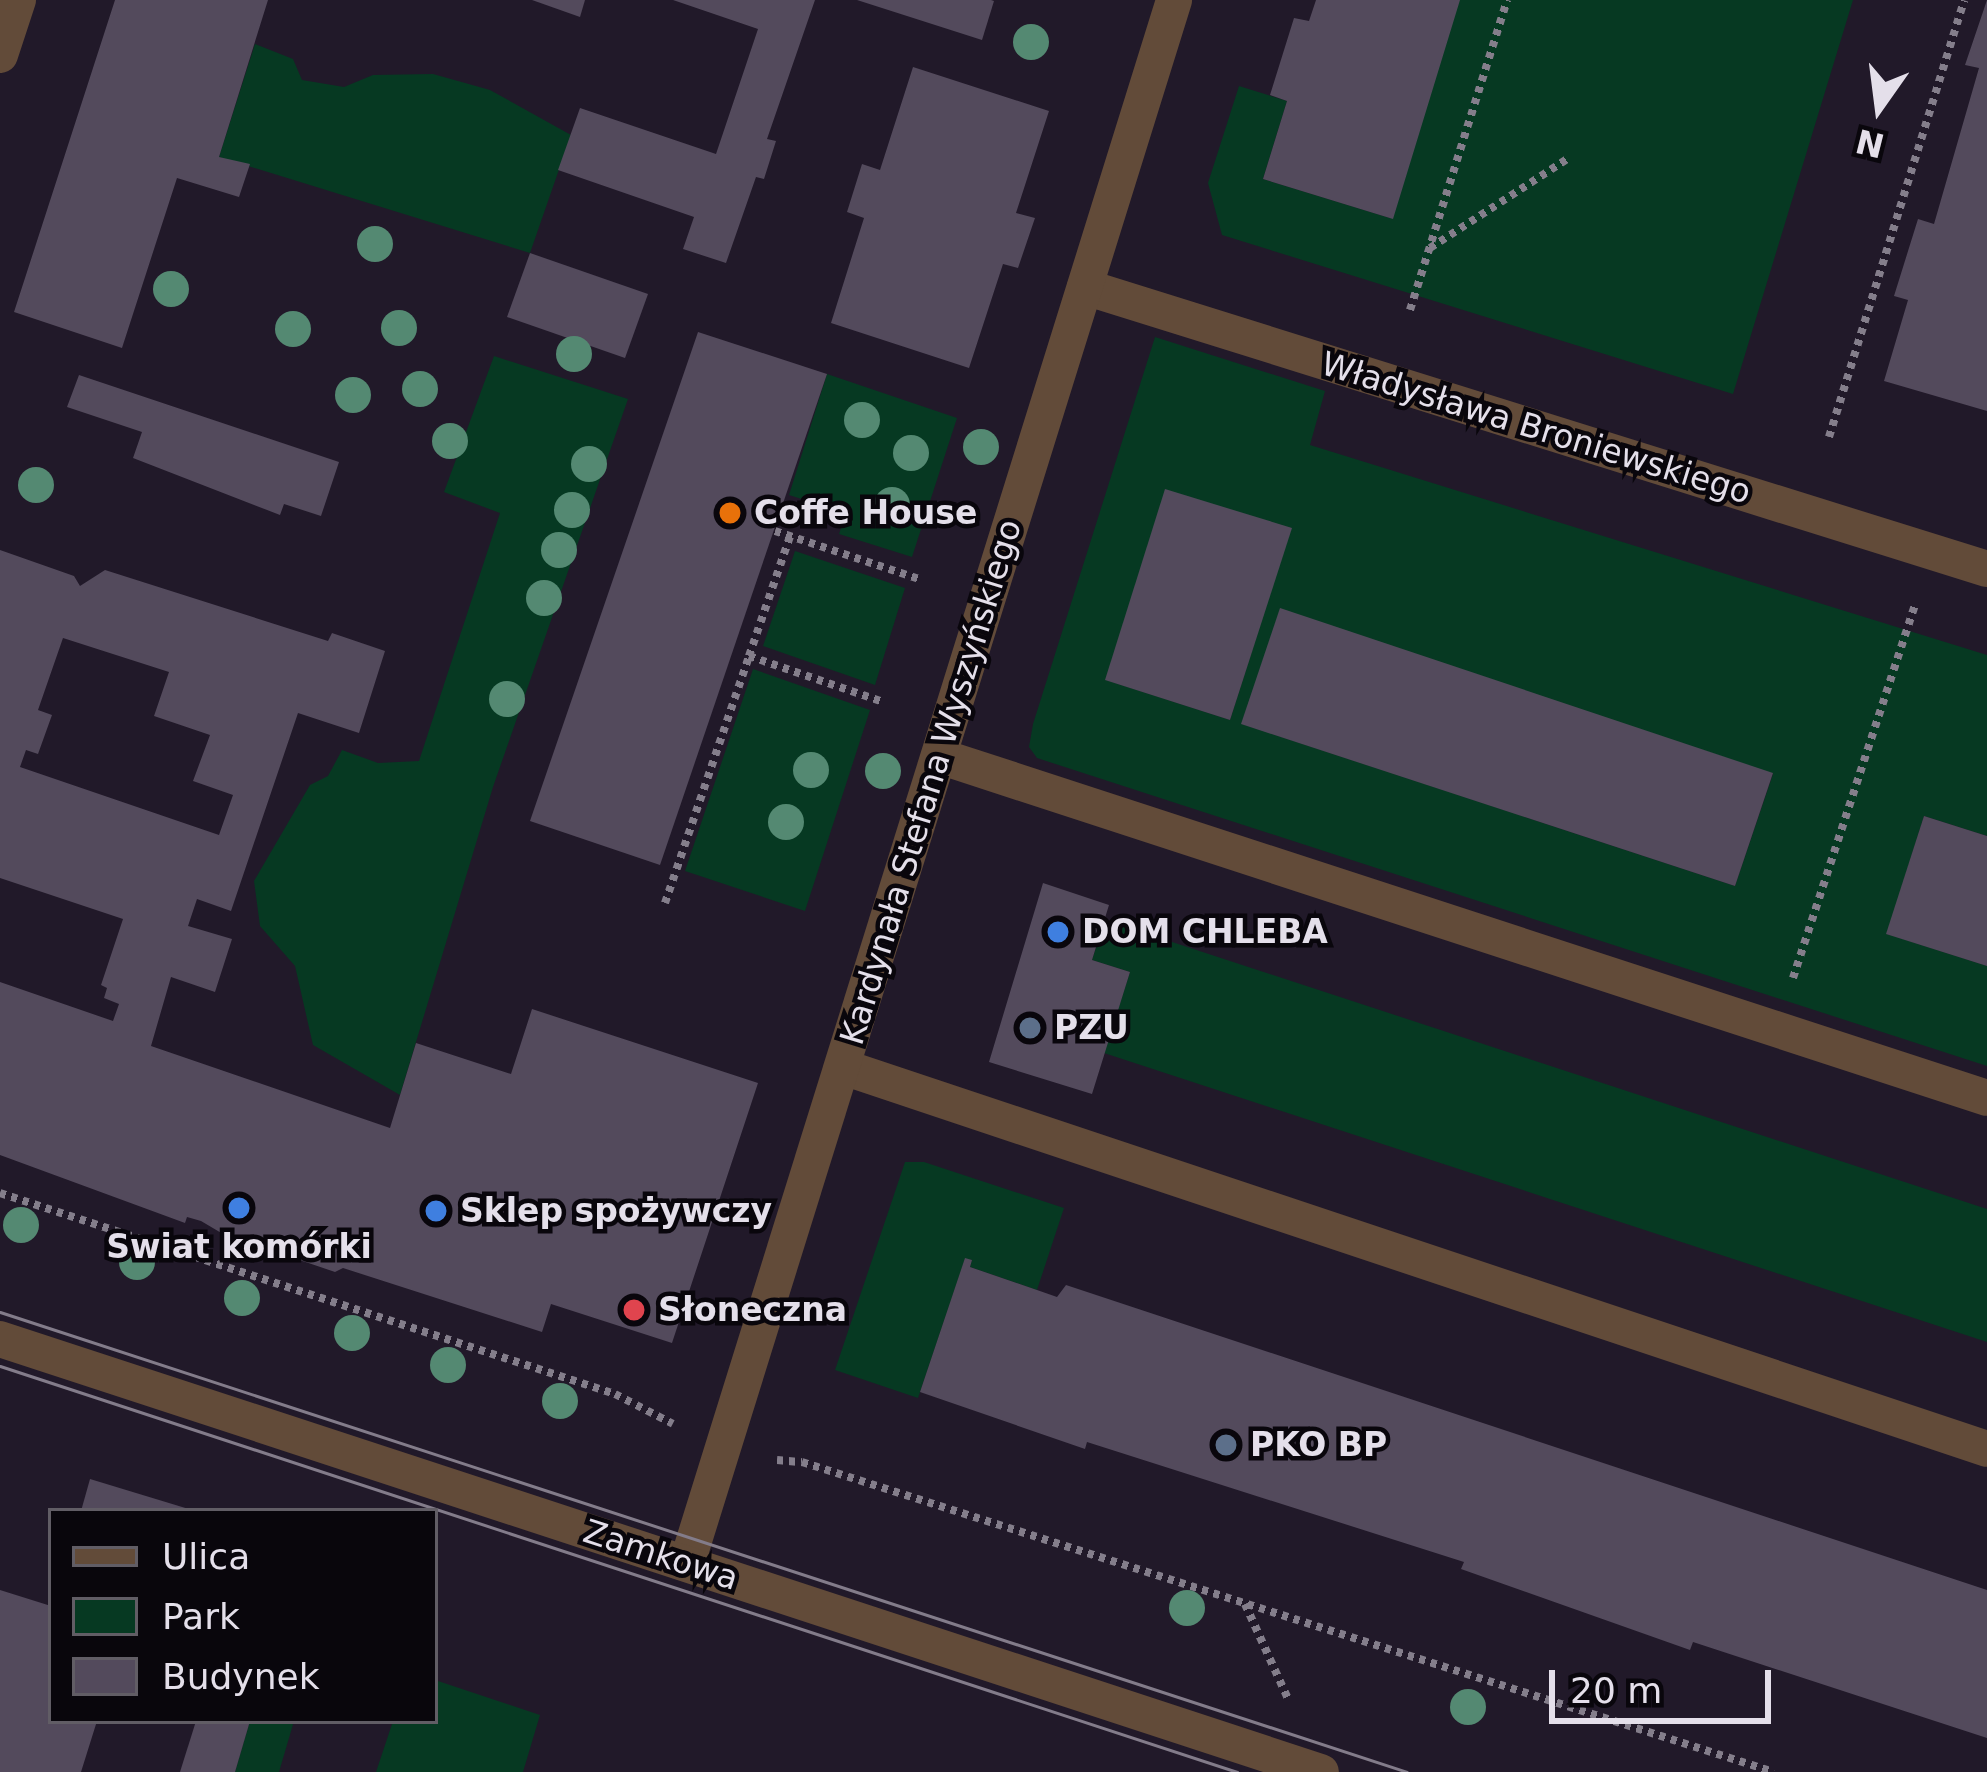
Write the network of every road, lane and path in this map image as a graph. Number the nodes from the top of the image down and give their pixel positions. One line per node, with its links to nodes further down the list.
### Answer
1 (18, 0): 5 (street)
2 (1174, 0): 8 (street, Kardynała Stefana Wyszyńskiego)
3 (1507, 0): 7 (path)
4 (1964, 0): 10 (path)
5 (0, 55)
6 (1570, 157): 7 (path)
7 (1430, 249): 9 (path)
8 (1085, 287): 13 (street, Władysława Broniewskiego); 18 (street, Kardynała Stefana Wyszyńskiego)
9 (1411, 310)
10 (1828, 437)
11 (775, 531): 12 (path)
12 (790, 536): 15 (path); 16 (path)
13 (1932, 552): 14 (street, Władysława Broniewskiego); 20 (path)
14 (1987, 569)
15 (922, 580)
16 (749, 656): 17 (path); 19 (path)
17 (883, 702)
18 (939, 756): 21 (street, Kardynała Stefana Wyszyńskiego); 22 (street)
19 (665, 903)
20 (1790, 985)
21 (843, 1067): 26 (street); 28 (street, Kardynała Stefana Wyszyńskiego)
22 (1987, 1098)
23 (0, 1193): 25 (path)
24 (0, 1339): 28 (street, Zamkowa)
25 (678, 1428)
26 (1987, 1449)
27 (773, 1460): 29 (path)
28 (687, 1563): 30 (street, Zamkowa)
29 (1244, 1602): 30 (path); 31 (path)
30 (1321, 1772)
31 (1774, 1772)

